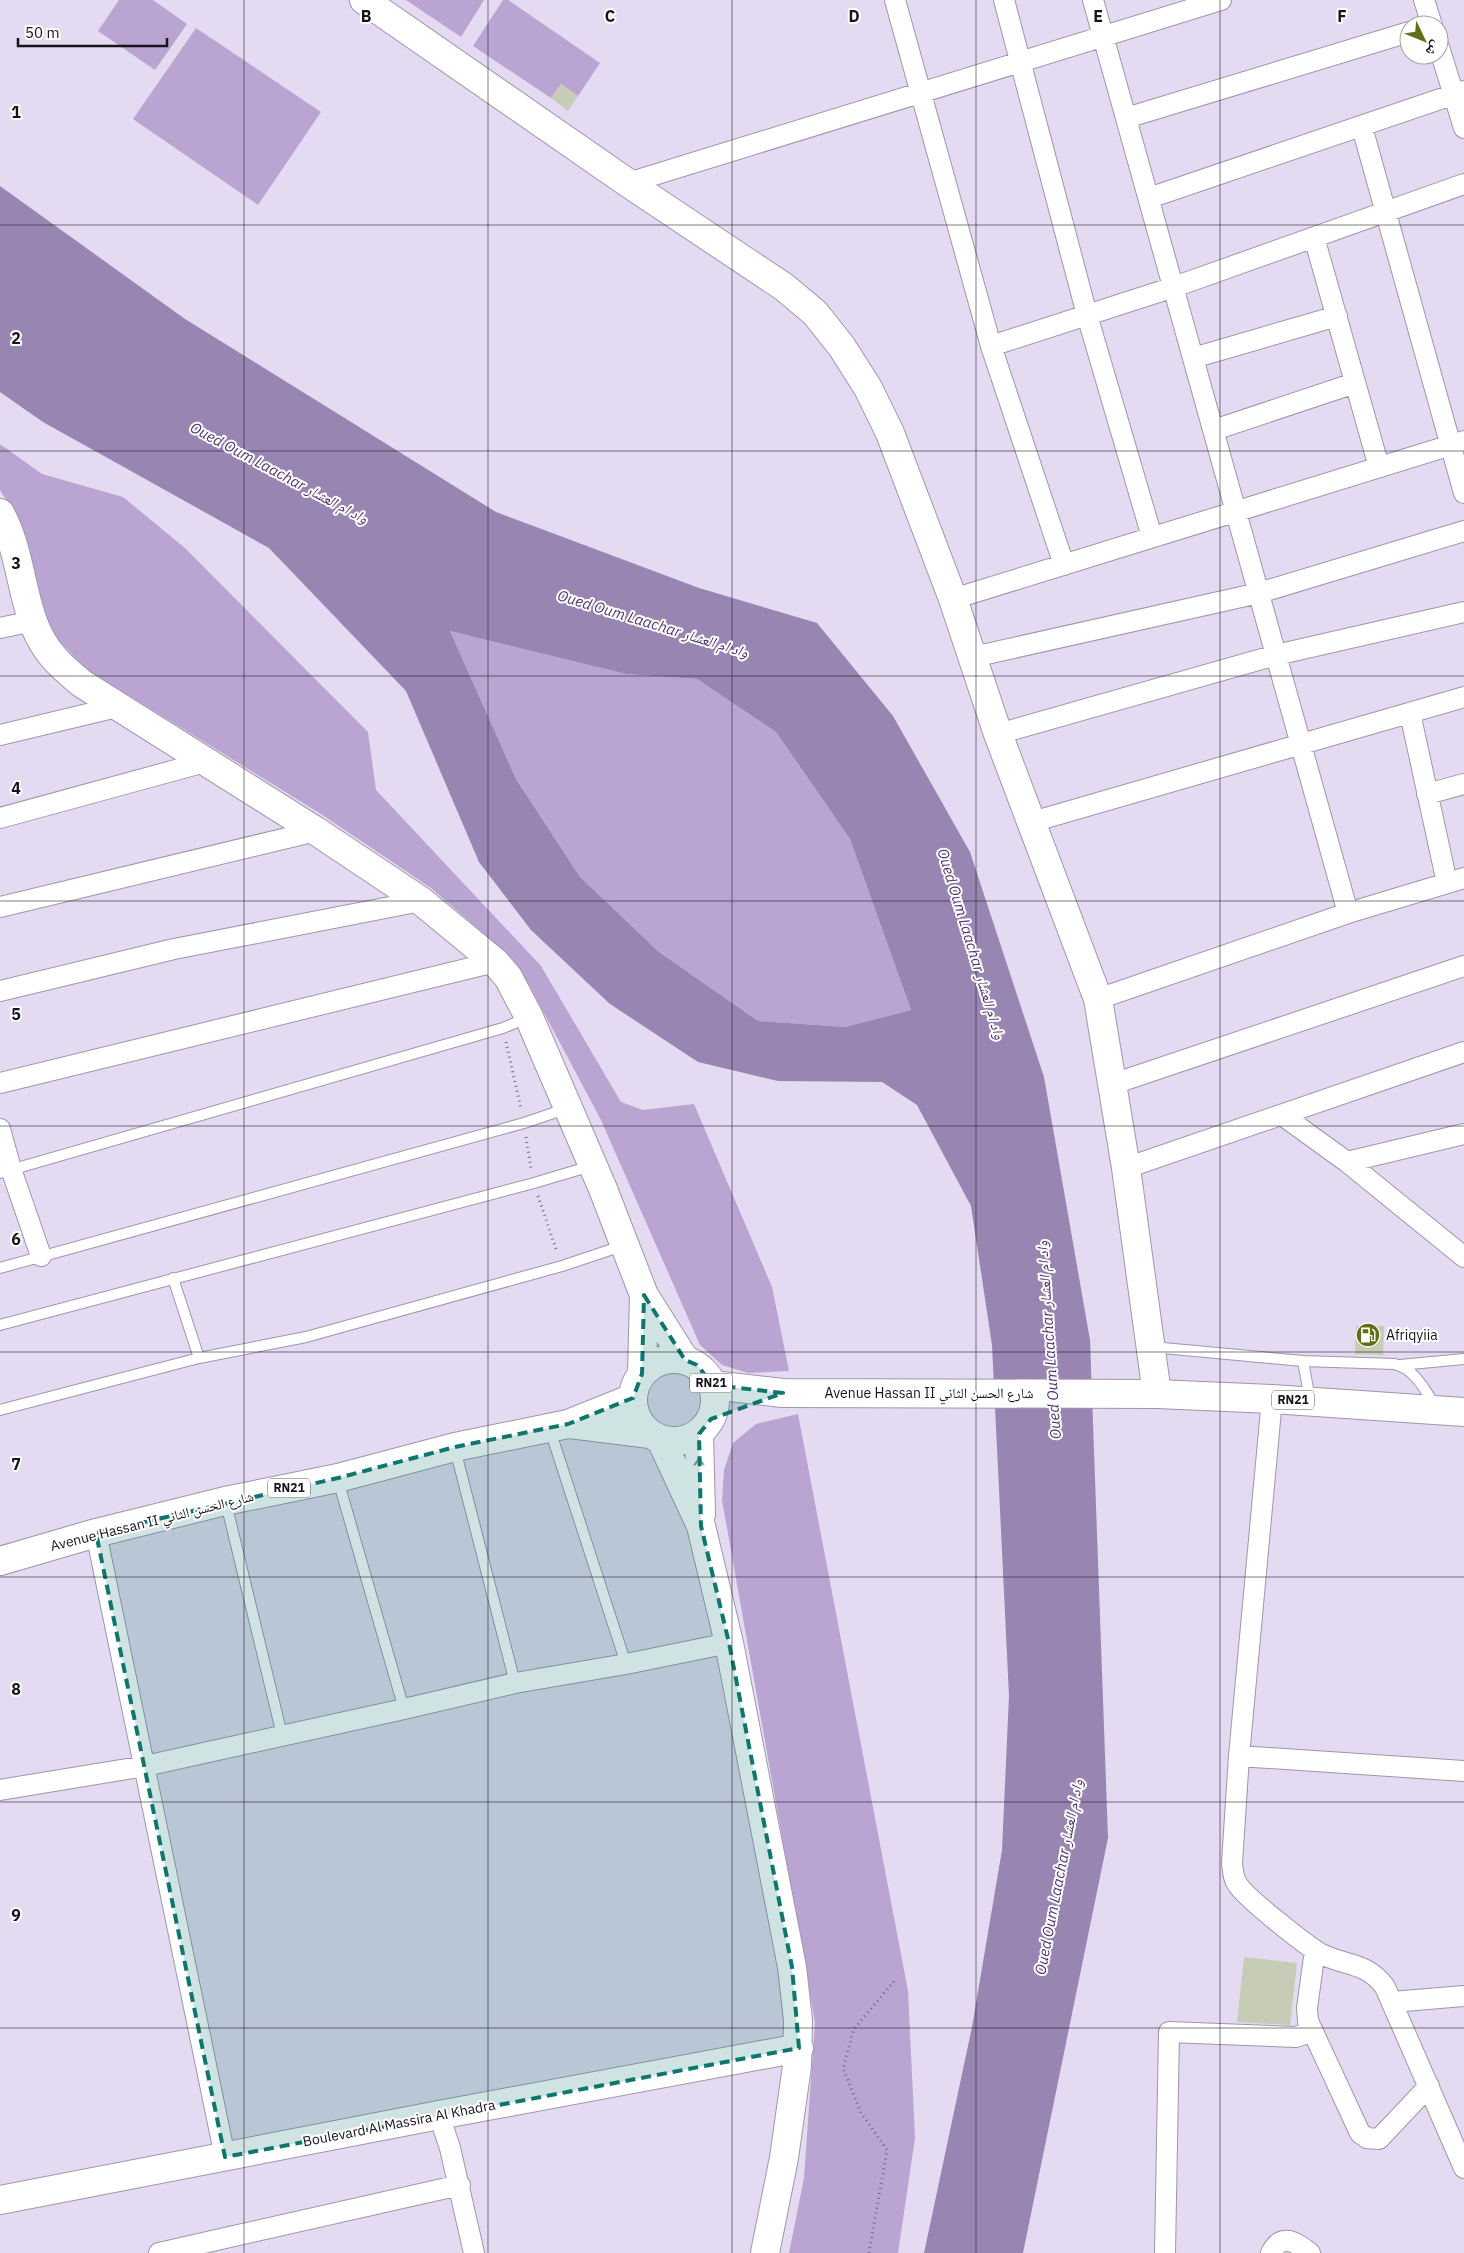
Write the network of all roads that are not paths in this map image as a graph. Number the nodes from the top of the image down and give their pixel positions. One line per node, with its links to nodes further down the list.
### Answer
1 (364, 0): 17 (main road)
2 (895, 0): 12 (street)
3 (1004, 0): 10 (street)
4 (1093, 0): 9 (street)
5 (1221, 0): 9 (street)
6 (1424, 0): 7 (street)
7 (1429, 15)
8 (1399, 35): 14 (street)
9 (1103, 36): 10 (street); 14 (street)
10 (1021, 62): 12 (street); 23 (street)
11 (1447, 65): 13 (street)
12 (920, 93): 17 (street); 25 (street)
13 (1459, 93): 15 (street); 16 (street)
14 (1126, 118): 19 (street)
15 (1362, 126): 19 (street); 20 (street)
16 (1464, 128)
17 (628, 183): 38 (main road)
18 (1464, 184): 20 (street)
19 (1149, 198): 22 (street)
20 (1387, 211): 21 (street); 29 (street)
21 (1314, 237): 22 (street); 24 (street)
22 (1174, 287): 23 (street); 26 (street)
23 (1087, 316): 25 (street); 35 (street)
24 (1337, 316): 26 (street); 27 (street)
25 (992, 346): 36 (street)
26 (1193, 358): 28 (street)
27 (1355, 383): 28 (street); 30 (street)
28 (1214, 430): 32 (street)
29 (1458, 443): 30 (street); 31 (street)
30 (1379, 467): 32 (street)
31 (1464, 493)
32 (1236, 511): 35 (street); 37 (street)
33 (3, 530): 40 (main road)
34 (1464, 531): 37 (street)
35 (1152, 537): 36 (street)
36 (1064, 565): 38 (street)
37 (1259, 593): 42 (street); 43 (street)
38 (953, 599): 43 (main road)
39 (1464, 612): 42 (street)
40 (33, 621): 41 (street); 45 (main road)
41 (0, 628)
42 (1276, 655): 47 (street); 49 (street)
43 (973, 657): 47 (main road)
44 (1464, 696): 46 (street)
45 (118, 707): 48 (street); 50 (main road)
46 (1410, 713): 49 (street); 52 (street)
47 (998, 734): 54 (main road)
48 (0, 735)
49 (1302, 745): 54 (street); 59 (street)
50 (206, 762): 53 (street); 55 (main road)
51 (1464, 784): 52 (street)
52 (1427, 794): 56 (street)
53 (0, 818)
54 (1032, 822): 63 (main road)
55 (316, 831): 57 (main road); 58 (street)
56 (1456, 881): 59 (street)
57 (421, 900): 60 (main road); 62 (street)
58 (0, 907)
59 (1348, 913): 63 (street)
60 (495, 962): 64 (main road); 66 (street)
61 (1464, 966): 67 (street)
62 (0, 991)
63 (1098, 999): 67 (main road)
64 (530, 1017): 68 (main road); 75 (lane)
65 (1464, 1052): 69 (street)
66 (0, 1083)
67 (1113, 1084): 74 (main road)
68 (569, 1108): 73 (main road); 77 (lane)
69 (1282, 1115): 72 (street); 74 (street)
70 (0, 1129): 75 (street)
71 (1464, 1134): 72 (street)
72 (1347, 1162): 78 (street)
73 (592, 1166): 76 (main road); 80 (lane)
74 (1126, 1168): 83 (main road)
75 (6, 1171): 77 (street)
76 (626, 1245): 81 (main road); 84 (lane)
77 (42, 1256): 79 (lane)
78 (1464, 1257)
79 (0, 1268)
80 (173, 1278): 82 (lane); 84 (lane)
81 (644, 1295): 86 (main road); 90 (main road)
82 (0, 1325)
83 (1150, 1347): 87 (lane); 92 (main road)
84 (199, 1358): 95 (lane)
85 (1464, 1359): 88 (lane)
86 (685, 1360): 89 (main road, RN21); 90 (main road, Avenue Hassan II شارع الحسن الثاني / RN21)
87 (1303, 1361): 88 (lane); 94 (lane)
88 (1400, 1365): 96 (lane)
89 (713, 1385): 91 (main road, Avenue Hassan II شارع الحسن الثاني / RN21); 98 (main road, RN21)
90 (638, 1386): 97 (main road, Avenue Hassan II شارع الحسن الثاني / RN21); 99 (main road)
91 (783, 1393): 92 (main road, Avenue Hassan II شارع الحسن الثاني / RN21); 98 (main road, Avenue Hassan II شارع الحسن الثاني / RN21)
92 (1158, 1394): 93 (main road, Avenue Hassan II شارع الحسن الثاني / RN21)
93 (1272, 1399): 94 (main road, Avenue Hassan II شارع الحسن الثاني / RN21); 111 (street)
94 (1310, 1401): 96 (main road, Avenue Hassan II شارع الحسن الثاني / RN21)
95 (0, 1410)
96 (1451, 1411)
97 (559, 1426): 99 (main road, Avenue Hassan II شارع الحسن الثاني / RN21); 100 (main road, Avenue Hassan II شارع الحسن الثاني / RN21); 107 (lane)
98 (705, 1426): 99 (main road, Avenue Hassan II شارع الحسن الثاني / RN21); 103 (main road, one-way to 98)
99 (655, 1437): 103 (main road)
100 (454, 1447): 101 (main road, Avenue Hassan II شارع الحسن الثاني / RN21); 108 (lane)
101 (338, 1478): 102 (main road, Avenue Hassan II شارع الحسن الثاني / RN21); 109 (lane)
102 (225, 1501): 104 (main road, Avenue Hassan II شارع الحسن الثاني / RN21); 110 (lane)
103 (701, 1526): 106 (main road)
104 (96, 1533): 105 (main road, Avenue Hassan II شارع الحسن الثاني / RN21); 112 (street)
105 (0, 1562)
106 (729, 1643): 107 (street); 119 (main road)
107 (626, 1664): 108 (street)
108 (515, 1683): 109 (street)
109 (404, 1710): 110 (street)
110 (282, 1735): 112 (street)
111 (1239, 1756): 113 (street); 115 (street)
112 (145, 1766): 114 (street); 122 (street)
113 (1464, 1771)
114 (0, 1790)
115 (1315, 1950): 117 (street); 118 (street)
116 (1464, 1996): 117 (street)
117 (1392, 2002): 120 (street)
118 (1313, 2030): 120 (street); 129 (street)
119 (799, 2048): 121 (main road, Boulevard Al Massira Al Khadra); 128 (main road)
120 (1429, 2086): 123 (street)
121 (439, 2115): 122 (main road, Boulevard Al Massira Al Khadra); 124 (street)
122 (224, 2157): 125 (main road, Boulevard Al Massira Al Khadra)
123 (1464, 2168)
124 (460, 2185): 126 (street); 127 (street)
125 (0, 2200)
126 (159, 2253)
127 (474, 2253)
128 (765, 2253)
129 (1165, 2253)
130 (1271, 2253): 131 (street)
131 (1310, 2253)

